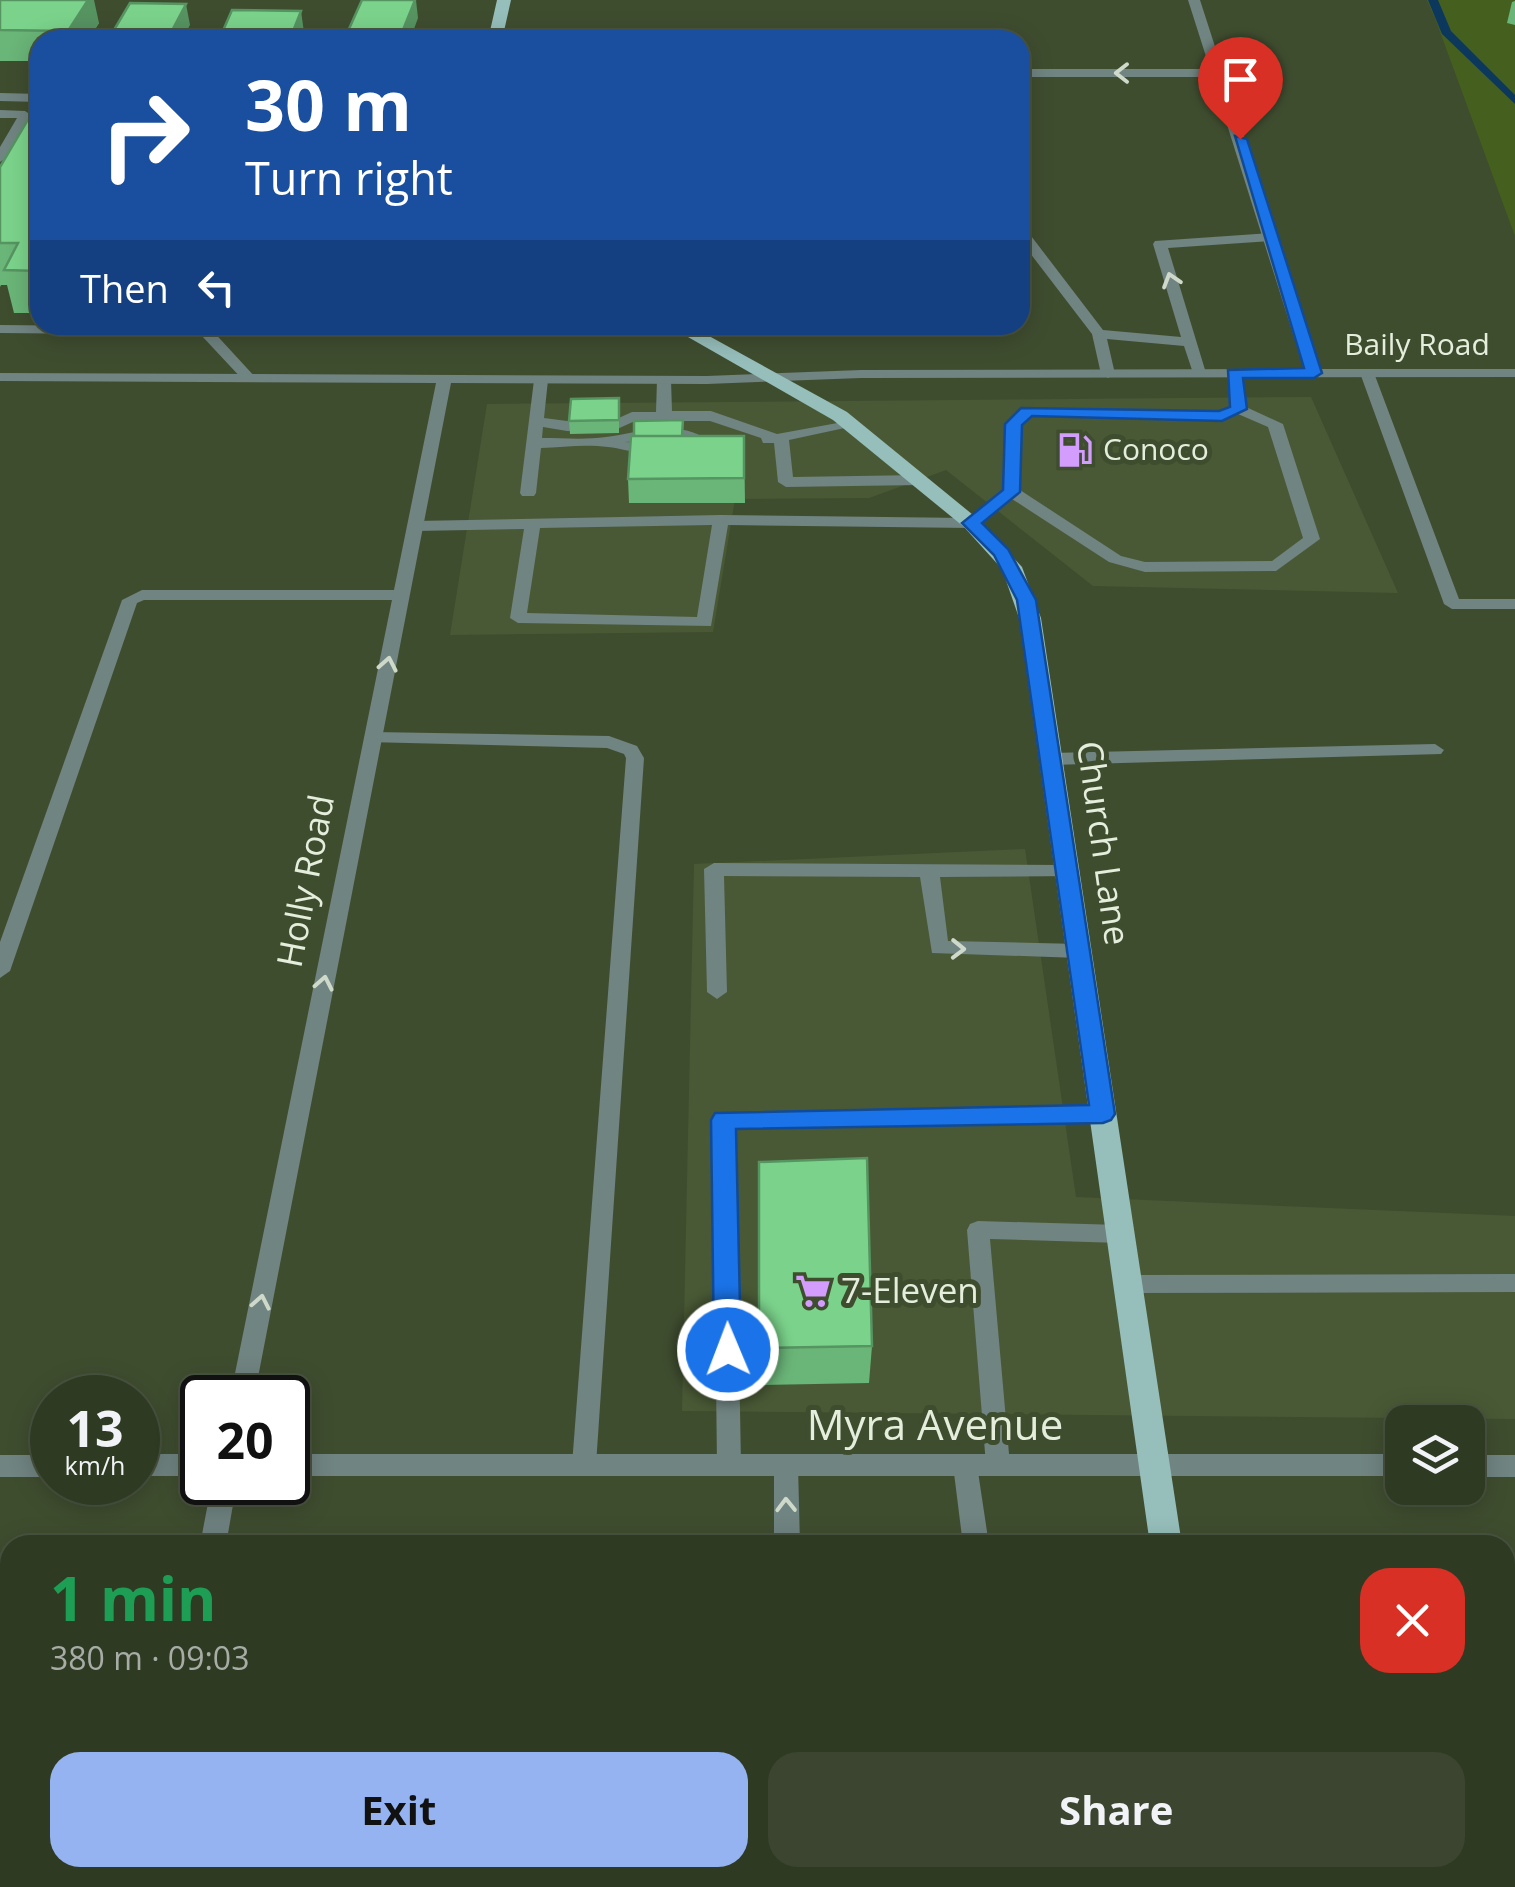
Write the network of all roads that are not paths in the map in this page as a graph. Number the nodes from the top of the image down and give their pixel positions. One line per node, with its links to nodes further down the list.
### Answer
1 (504, 0): 3 (main road)
2 (1194, 0): 5 (street)
3 (497, 30)
4 (1030, 73): 5 (street, one-way to 4)
5 (1220, 74): 12 (street)
6 (0, 98): 7 (street)
7 (30, 98)
8 (0, 114): 9 (street)
9 (25, 114): 10 (street); 11 (street)
10 (30, 114)
11 (0, 158)
12 (1271, 237): 19 (street, one-way to 12); 22 (street)
13 (1030, 244): 16 (street)
14 (0, 329): 15 (street)
15 (30, 329)
16 (1099, 334): 19 (street); 25 (street)
17 (209, 335): 27 (street)
18 (694, 335): 28 (main road, Church Lane)
19 (1190, 342): 20 (street)
20 (1200, 373): 21 (street, Baily Road); 25 (street, Baily Road)
21 (1234, 373): 22 (street, Baily Road); 32 (street)
22 (1314, 373): 23 (street, Baily Road)
23 (1367, 373): 24 (street, Baily Road); 46 (street)
24 (1515, 373)
25 (1108, 374): 28 (street, Baily Road)
26 (0, 377): 27 (street, Baily Road)
27 (248, 378): 29 (street, Baily Road)
28 (770, 378): 31 (street, Baily Road); 35 (main road, Church Lane)
29 (444, 379): 30 (street, Baily Road); 44 (street, Holly Road)
30 (540, 380): 31 (street, Baily Road); 34 (street)
31 (664, 380): 33 (street)
32 (1238, 409): 39 (street); 39 (street)
33 (664, 416): 34 (street); 36 (street)
34 (543, 420): 37 (street)
35 (849, 423): 36 (street); 38 (main road, Church Lane)
36 (781, 440): 37 (street); 38 (street)
37 (534, 443): 40 (street)
38 (920, 480): 42 (main road, Church Lane)
39 (1012, 492): 42 (street)
40 (528, 494)
41 (721, 520): 42 (street); 43 (street); 43 (street)
42 (972, 523): 49 (main road, Church Lane)
43 (532, 524): 44 (street)
44 (415, 526): 45 (street, Holly Road)
45 (401, 595): 47 (street, Holly Road, one-way to 45); 53 (street)
46 (1515, 604)
47 (373, 738): 59 (street, Holly Road, one-way to 47); 61 (street)
48 (1435, 750): 49 (street)
49 (1050, 759): 51 (main road, Church Lane)
50 (929, 870): 51 (street); 52 (street, one-way to 52); 54 (street)
51 (1067, 871): 52 (main road, Church Lane)
52 (1079, 951): 55 (main road, Church Lane)
53 (0, 971)
54 (717, 992)
55 (1103, 1114): 56 (main road, Church Lane); 62 (street)
56 (1120, 1234): 58 (main road, Church Lane); 65 (street)
57 (1515, 1283): 58 (street)
58 (1128, 1284): 66 (main road, Church Lane)
59 (247, 1375)
60 (310, 1465): 61 (street, Myra Avenue)
61 (584, 1465): 62 (street, Myra Avenue)
62 (730, 1465): 63 (street, Myra Avenue)
63 (786, 1465): 64 (street, Myra Avenue); 74 (street, one-way to 63)
64 (965, 1465): 65 (street, Myra Avenue); 75 (street)
65 (998, 1465): 66 (street, Myra Avenue)
66 (1154, 1465): 67 (street, Myra Avenue); 76 (main road, Church Lane)
67 (1385, 1465)
68 (0, 1466): 69 (street)
69 (30, 1466)
70 (1485, 1466): 71 (street)
71 (1515, 1466)
72 (221, 1505): 73 (street)
73 (215, 1535)
74 (787, 1535)
75 (975, 1535)
76 (1164, 1535)

